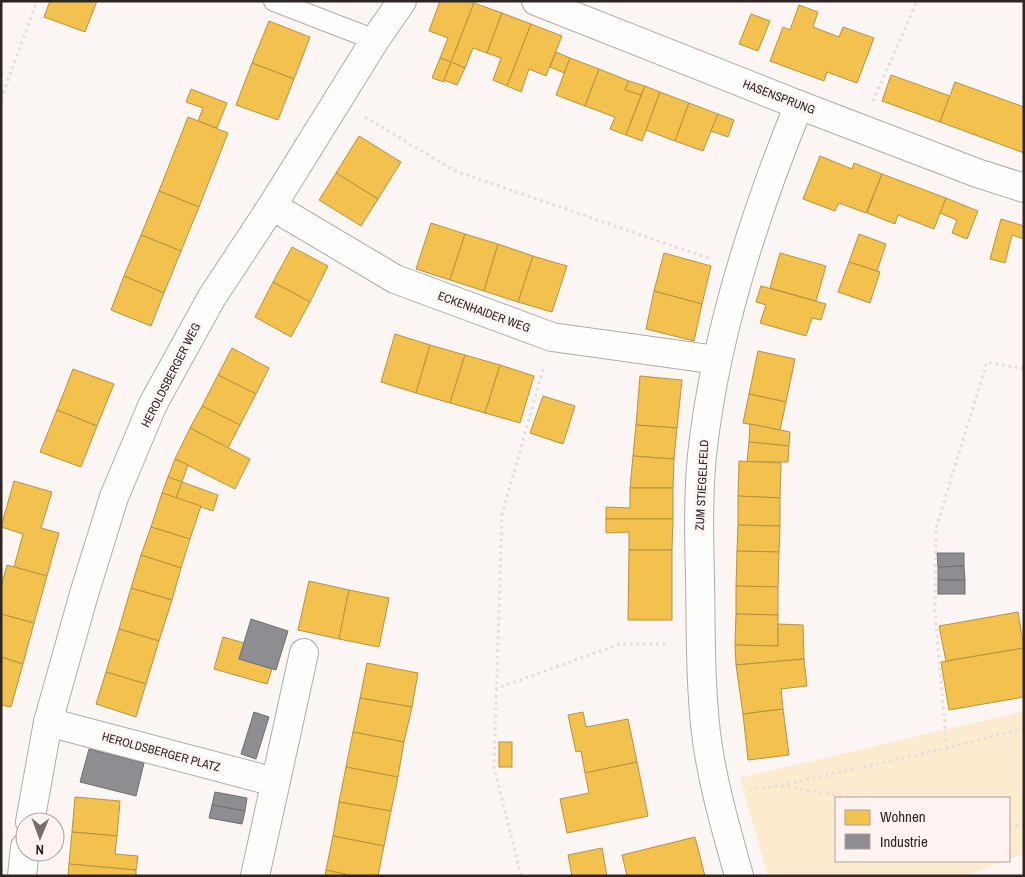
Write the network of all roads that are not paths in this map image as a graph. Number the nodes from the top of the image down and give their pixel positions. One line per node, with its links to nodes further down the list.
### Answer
1 (274, 1): 5 (lane)
2 (402, 1): 5 (street, HEROLDSBERGER WEG)
3 (536, 1): 4 (street, HASENSPRUNG)
4 (570, 7): 6 (street, HASENSPRUNG)
5 (375, 40): 8 (street, HEROLDSBERGER WEG)
6 (799, 105): 7 (street, HASENSPRUNG); 9 (street, ZUM STIEGELFELD)
7 (1024, 188)
8 (272, 206): 9 (street, ECKENHAIDER WEG); 11 (street, HEROLDSBERGER WEG)
9 (717, 360): 17 (street, ZUM STIEGELFELD)
10 (304, 653): 12 (street)
11 (48, 722): 12 (street, HEROLDSBERGER PLATZ); 13 (street, HEROLDSBERGER WEG)
12 (275, 782): 16 (street)
13 (32, 812)
14 (23, 862): 15 (street)
15 (22, 876)
16 (256, 876)
17 (739, 876)

